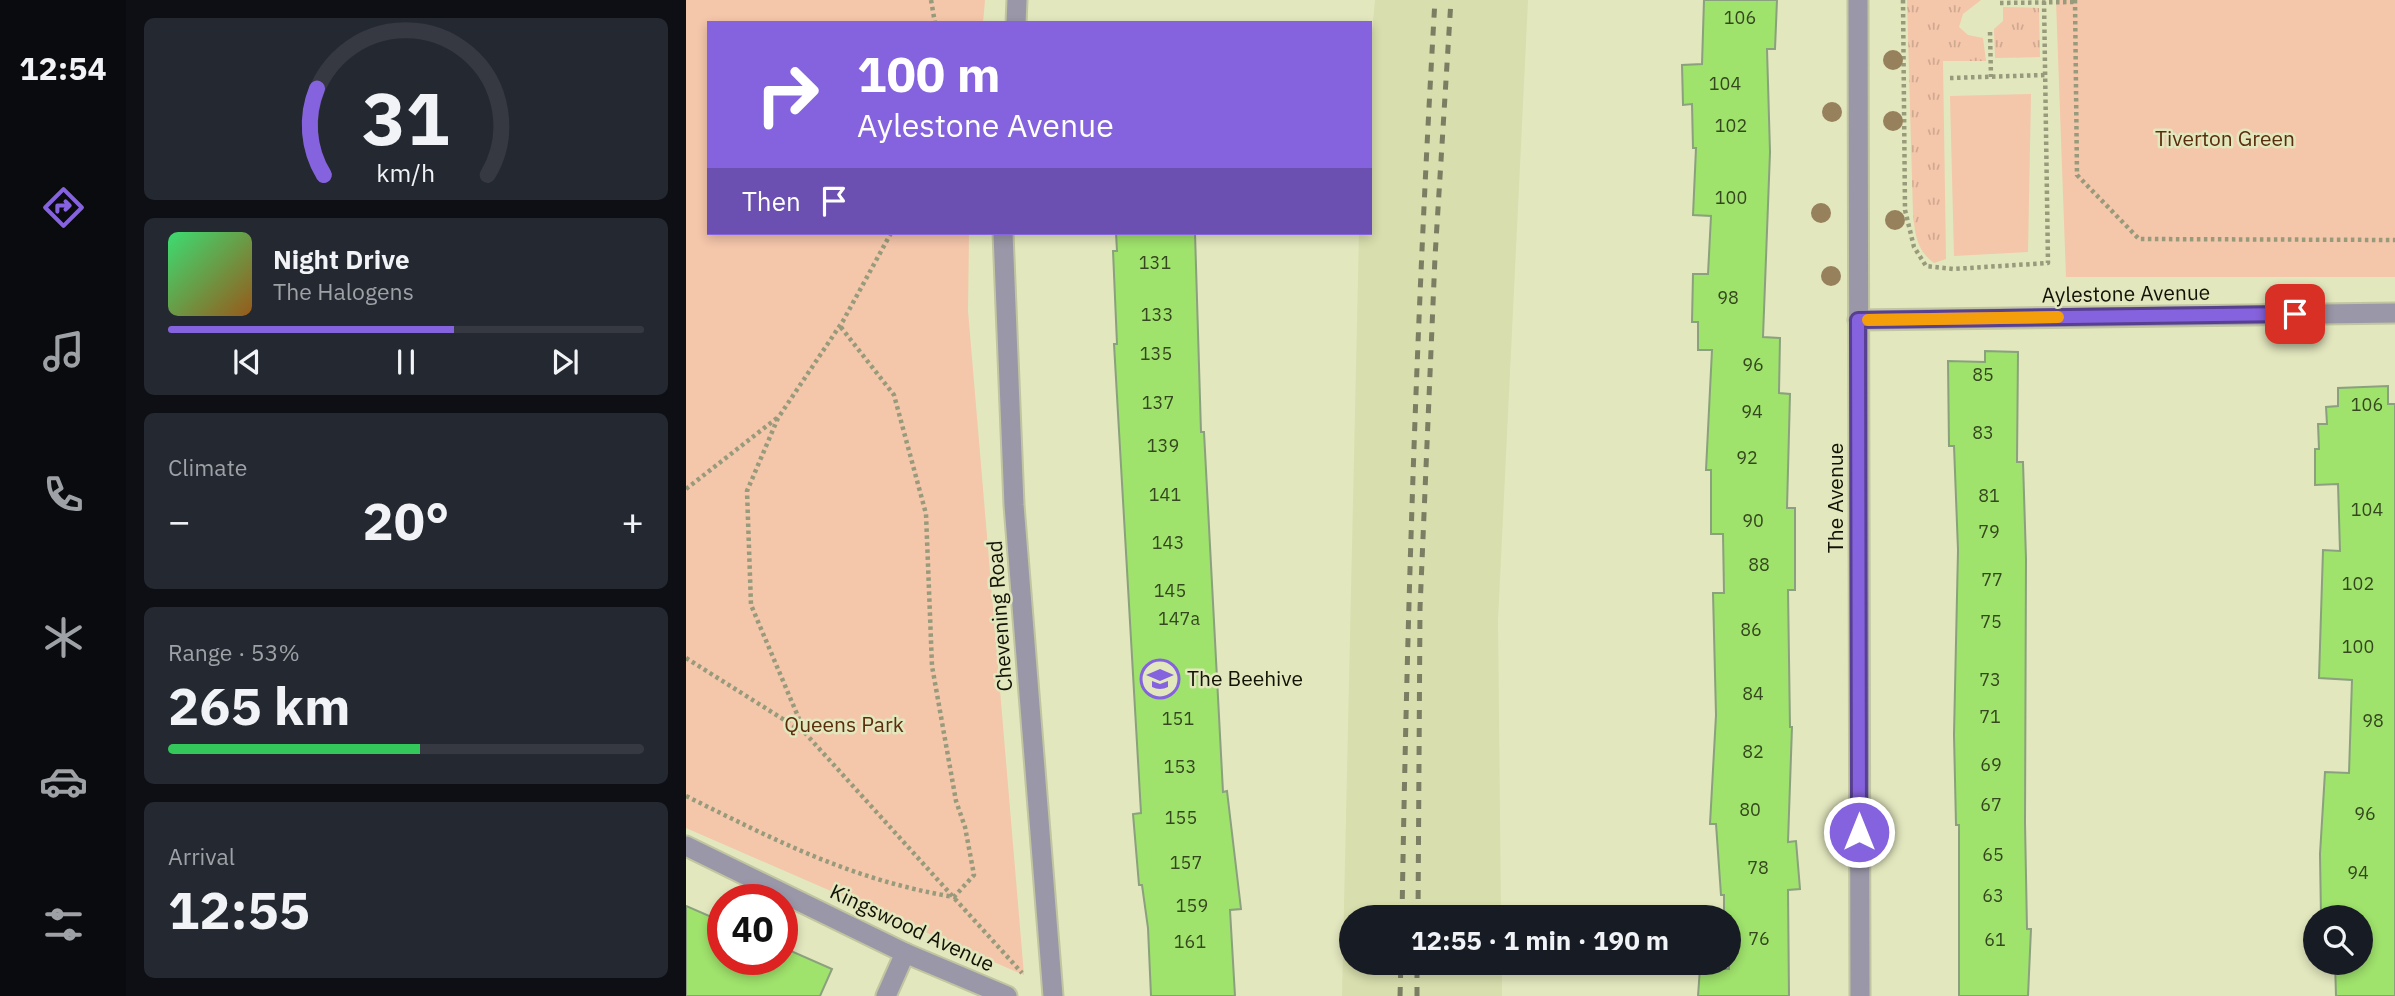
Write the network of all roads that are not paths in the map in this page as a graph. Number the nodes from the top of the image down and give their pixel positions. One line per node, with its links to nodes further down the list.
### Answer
1 (1017, 0): 3 (street)
2 (1858, 0): 6 (street, The Avenue)
3 (1016, 21)
4 (1003, 235): 11 (street, Chevening Road)
5 (2395, 313): 6 (street, Aylestone Avenue)
6 (1858, 320): 12 (street, The Avenue)
7 (686, 846): 8 (street, Kingswood Avenue)
8 (905, 954): 9 (street); 10 (street, Kingswood Avenue)
9 (886, 996)
10 (1007, 996)
11 (1053, 996)
12 (1860, 996)

